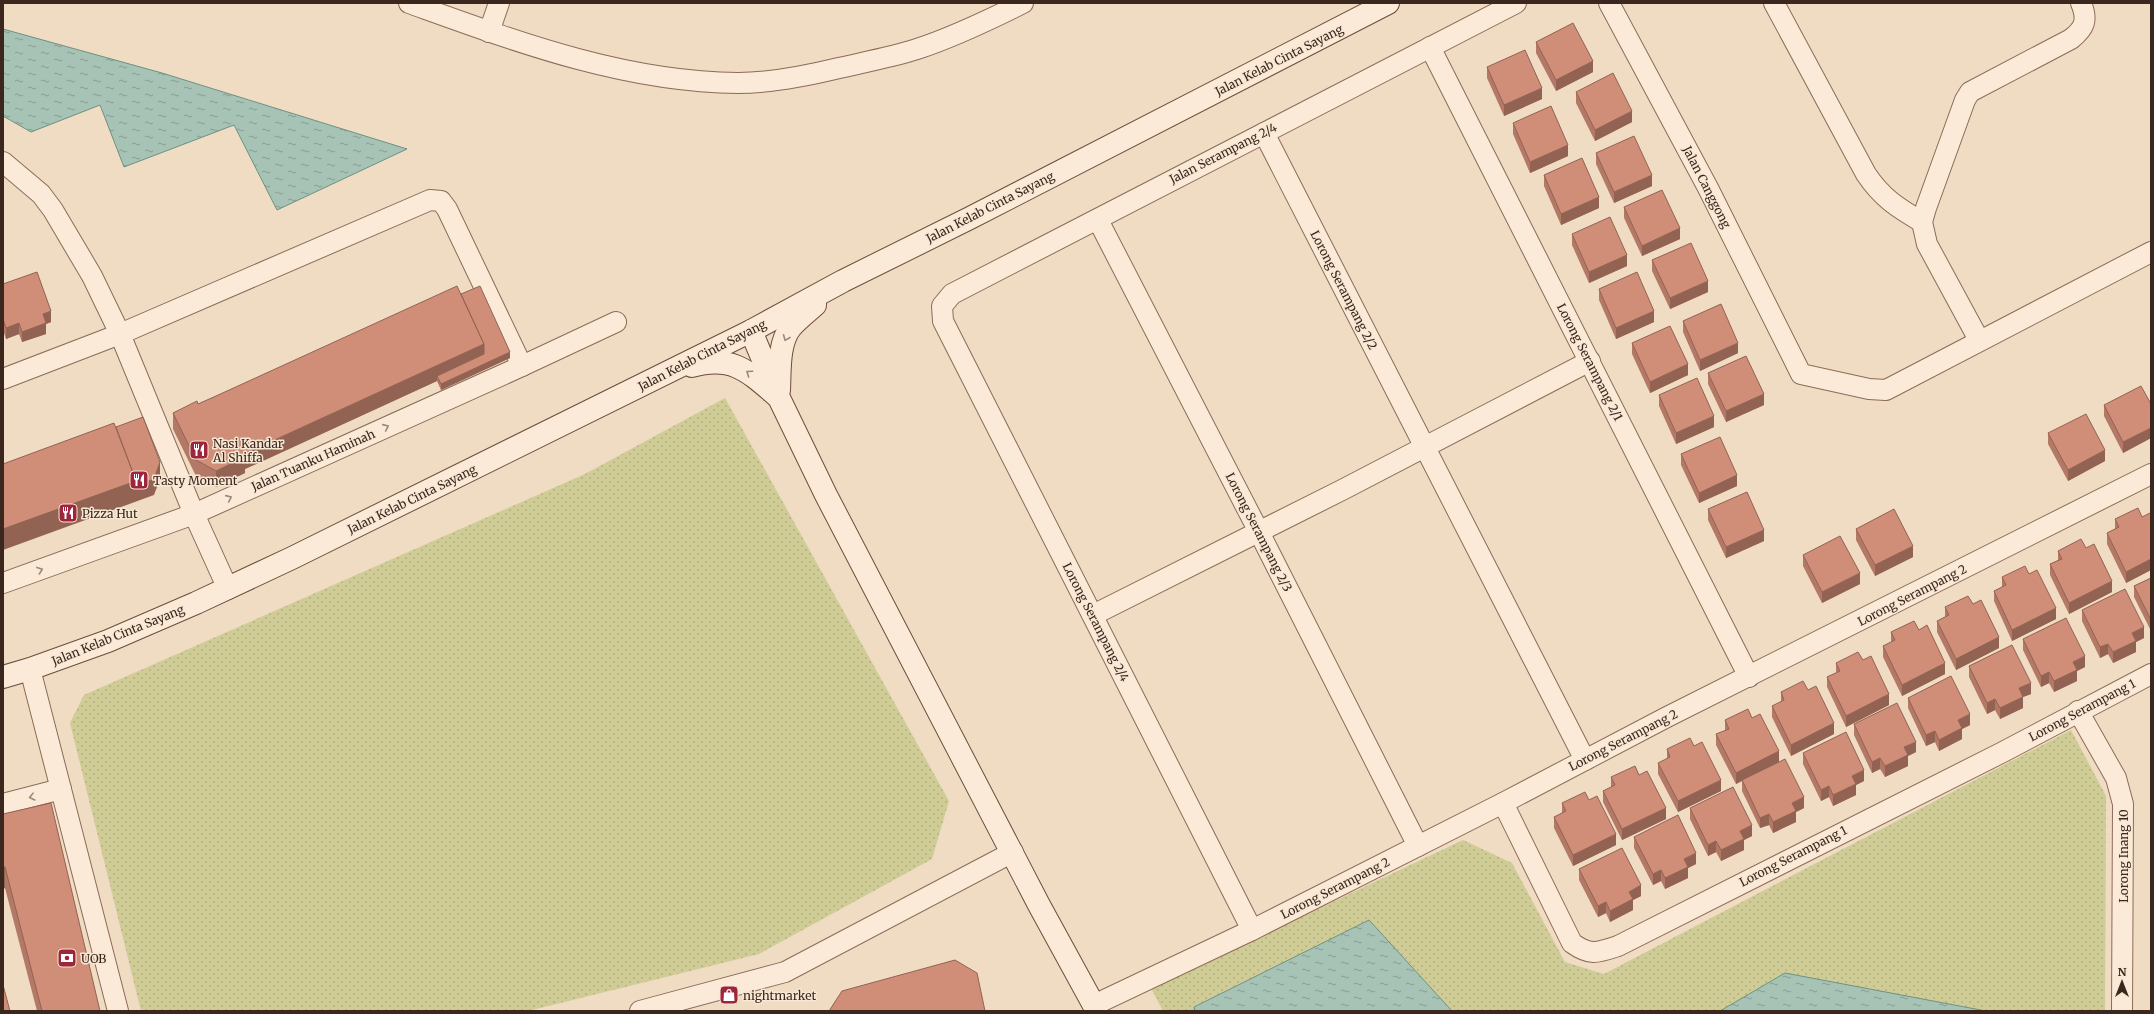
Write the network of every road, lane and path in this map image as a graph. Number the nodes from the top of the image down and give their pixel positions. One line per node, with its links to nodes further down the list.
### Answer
1 (409, 3): 9 (street)
2 (499, 3): 9 (street)
3 (1023, 3): 9 (street)
4 (1388, 3): 16 (main road, Jalan Kelab Cinta Sayang)
5 (1516, 3): 10 (street, Jalan Serampang 2/4)
6 (1610, 3): 21 (street, Jalan Canggong)
7 (1774, 3): 14 (street)
8 (2081, 3): 14 (street)
9 (489, 32)
10 (1430, 47): 11 (street, Jalan Serampang 2/4); 22 (street, Lorong Serampang 2/1)
11 (1264, 133): 13 (street, Jalan Serampang 2/4); 27 (street, Lorong Serampang 2/2)
12 (7, 171): 20 (street)
13 (1098, 220): 17 (street, Jalan Serampang 2/4); 30 (street, Lorong Serampang 2/3)
14 (1922, 222): 21 (street)
15 (2151, 252): 21 (street)
16 (843, 281): 19 (main road, Jalan Kelab Cinta Sayang); 26 (main road, one-way to 26)
17 (941, 313): 33 (street, Lorong Serampang 2/4)
18 (616, 322): 23 (street, Jalan Tuanku Haminah)
19 (751, 330): 24 (main road, Jalan Kelab Cinta Sayang); 26 (main road)
20 (120, 334): 23 (street); 25 (street); 29 (street)
21 (1979, 340)
22 (1590, 361): 27 (street); 37 (street, Lorong Serampang 2/1)
23 (522, 366): 29 (street, Jalan Tuanku Haminah, one-way to 23)
24 (667, 372): 26 (main road, one-way to 24); 32 (main road, Jalan Kelab Cinta Sayang)
25 (3, 379)
26 (779, 398): 44 (main road)
27 (1424, 447): 30 (street); 39 (street, Lorong Serampang 2/2)
28 (2151, 474): 37 (street, Lorong Serampang 2)
29 (194, 514): 31 (street, Jalan Tuanku Haminah, one-way to 29); 32 (street)
30 (1259, 532): 33 (street); 43 (street, Lorong Serampang 2/3)
31 (3, 583)
32 (228, 588): 34 (main road, Jalan Kelab Cinta Sayang)
33 (1092, 615): 45 (street, Lorong Serampang 2/4)
34 (30, 669): 36 (main road, Jalan Kelab Cinta Sayang); 40 (street)
35 (2151, 674): 38 (street, Lorong Serampang 1)
36 (3, 677)
37 (1749, 677): 39 (street, Lorong Serampang 2)
38 (2078, 711): 41 (street, Lorong Serampang 1); 49 (street, Lorong Inang 10)
39 (1585, 760): 41 (street, Lorong Serampang 2)
40 (61, 789): 42 (street, one-way to 42); 47 (street)
41 (1503, 803): 43 (street, Lorong Serampang 2)
42 (3, 804)
43 (1418, 846): 45 (street, Lorong Serampang 2)
44 (1013, 852): 46 (main road); 48 (street)
45 (1252, 930): 46 (street, Lorong Serampang 2)
46 (1095, 1008)
47 (118, 1011)
48 (640, 1011)
49 (2122, 1011)

